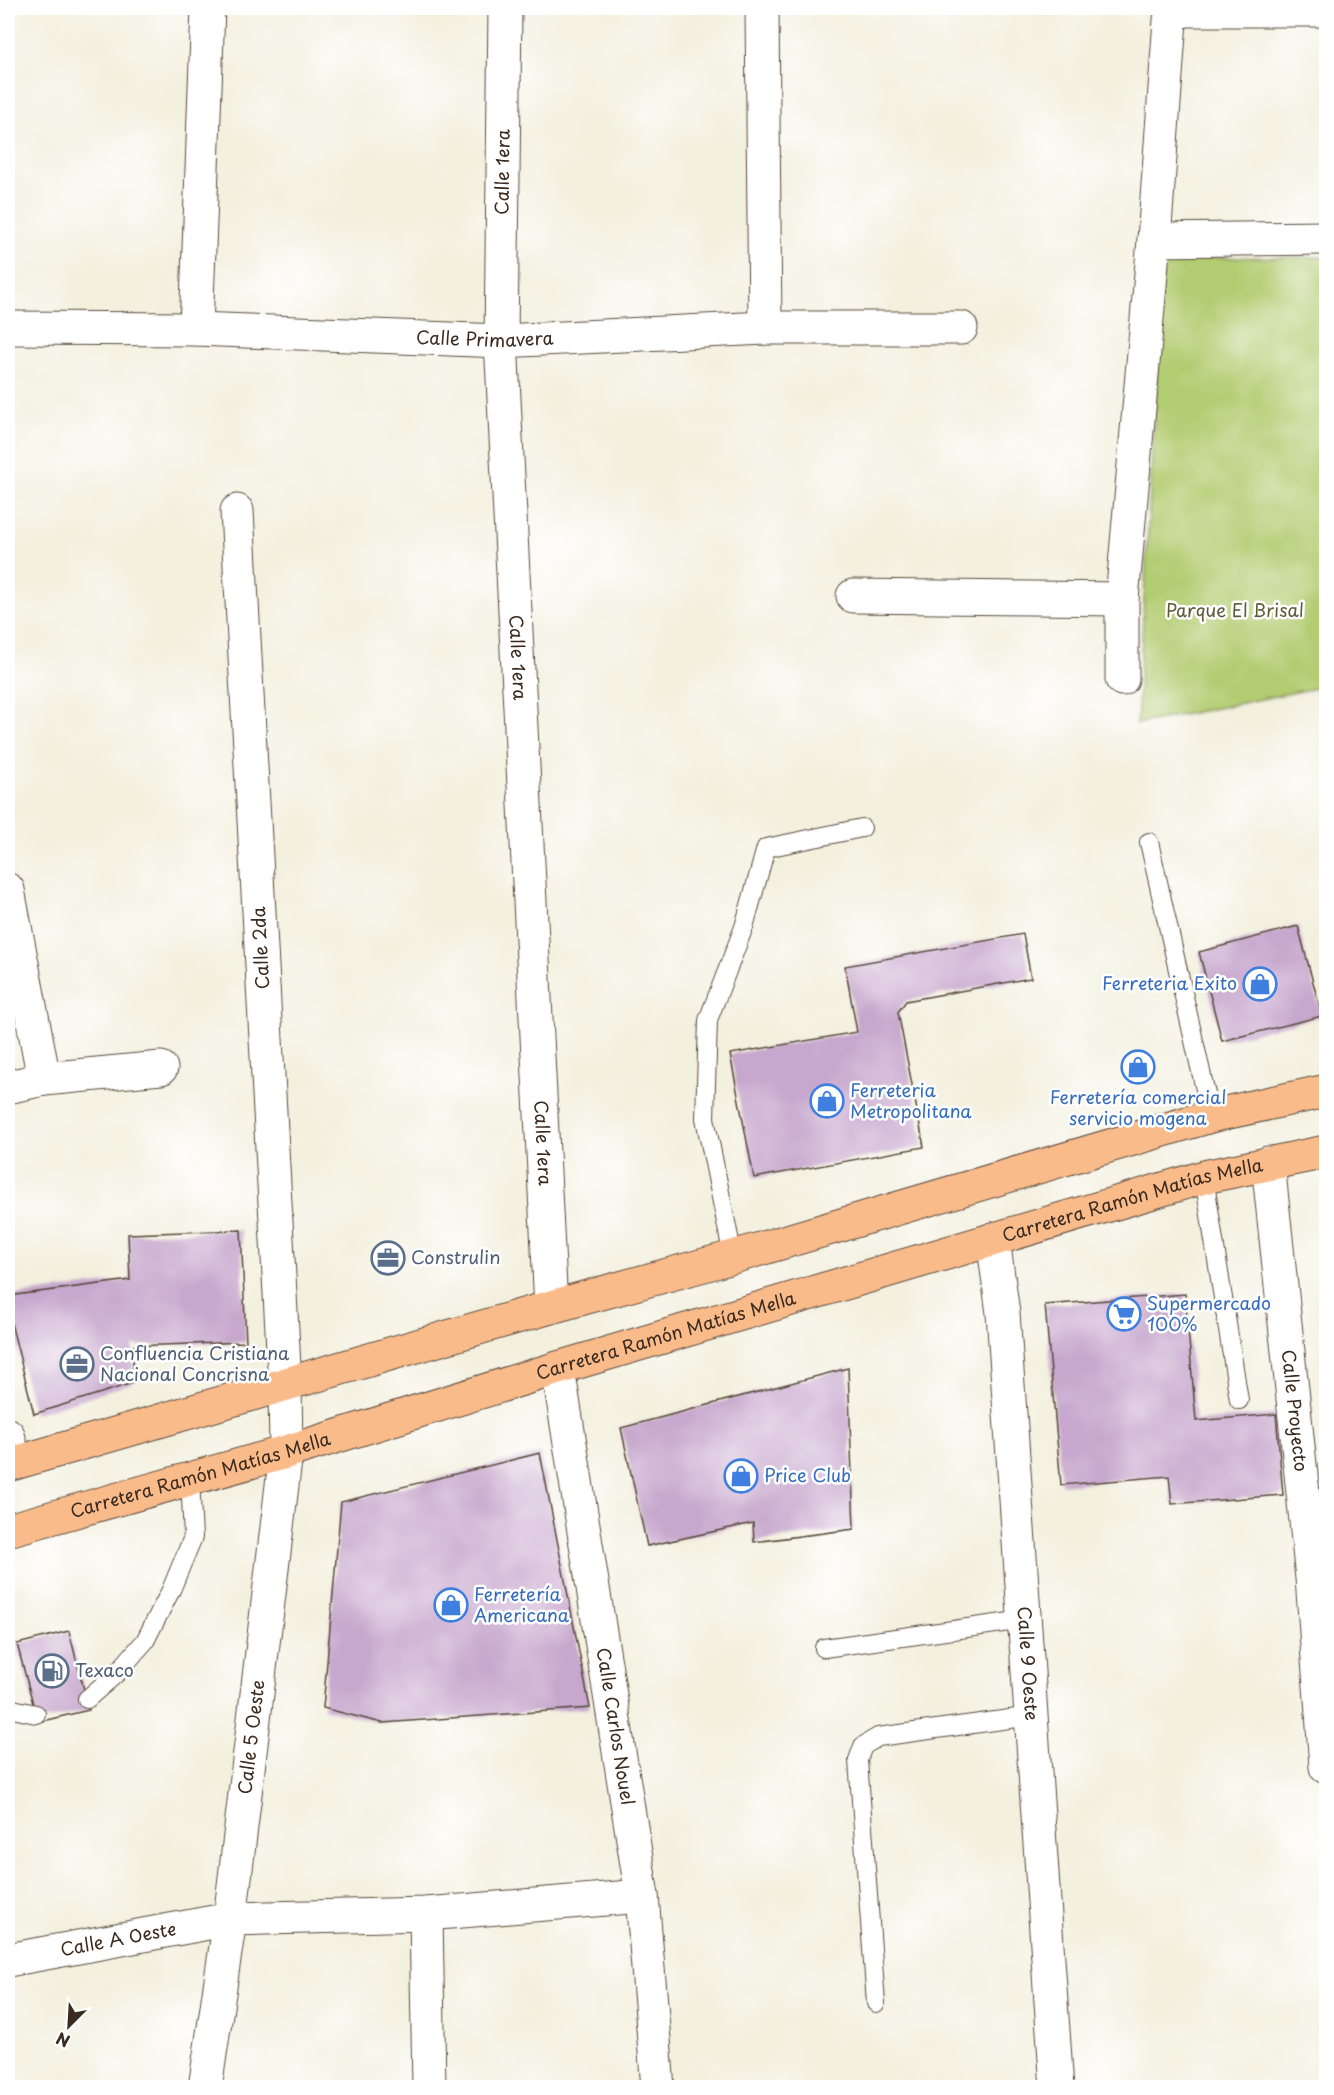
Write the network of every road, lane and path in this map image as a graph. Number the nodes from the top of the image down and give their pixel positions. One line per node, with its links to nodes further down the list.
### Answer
1 (208, 8): 10 (street)
2 (505, 8): 11 (street, Calle 1era)
3 (762, 8): 8 (street)
4 (1326, 10): 6 (street)
5 (1326, 238): 6 (street)
6 (1154, 240): 14 (street)
7 (8, 328): 10 (street, Calle Primavera)
8 (765, 328): 9 (street, Calle Primavera); 11 (street, Calle Primavera)
9 (961, 328)
10 (196, 329): 11 (street, Calle Primavera)
11 (501, 341): 29 (street, Calle 1era)
12 (237, 511): 31 (street, Calle 2da)
13 (853, 596): 14 (street)
14 (1122, 599): 15 (street)
15 (1122, 678)
16 (862, 828): 28 (lane)
17 (1149, 842): 23 (lane)
18 (8, 890): 20 (street)
19 (161, 1068): 20 (street)
20 (44, 1079): 21 (street)
21 (8, 1087)
22 (1326, 1091): 23 (main road)
23 (1211, 1116): 28 (main road)
24 (1326, 1152): 25 (main road, Carretera Ramón Matías Mella)
25 (1268, 1163): 26 (main road, Carretera Ramón Matías Mella); 43 (street, Calle Proyecto)
26 (1204, 1177): 27 (main road, Carretera Ramón Matías Mella); 32 (lane)
27 (993, 1239): 30 (main road, Carretera Ramón Matías Mella); 37 (street, Calle 9 Oeste)
28 (733, 1257): 29 (main road)
29 (550, 1307): 31 (main road)
30 (558, 1368): 33 (main road, Carretera Ramón Matías Mella); 44 (street, Calle Carlos Nouel)
31 (285, 1385): 33 (street, Calle 5 Oeste); 34 (main road)
32 (1239, 1400)
33 (286, 1452): 35 (main road, Carretera Ramón Matías Mella); 46 (street, Calle 5 Oeste)
34 (10, 1454)
35 (190, 1479): 36 (main road, Carretera Ramón Matías Mella); 39 (lane)
36 (8, 1530)
37 (1025, 1620): 38 (lane); 42 (street, Calle 9 Oeste)
38 (824, 1648)
39 (87, 1699)
40 (8, 1708): 41 (lane)
41 (36, 1714)
42 (1031, 1716): 48 (lane); 52 (street, Calle 9 Oeste)
43 (1326, 1767)
44 (642, 1896): 45 (street, Calle A Oeste); 51 (street, Calle Carlos Nouel)
45 (426, 1914): 46 (street, Calle A Oeste); 50 (street)
46 (230, 1918): 47 (street, Calle A Oeste); 49 (street, Calle 5 Oeste)
47 (8, 1960)
48 (876, 2003)
49 (205, 2088)
50 (429, 2088)
51 (658, 2088)
52 (1057, 2088)

